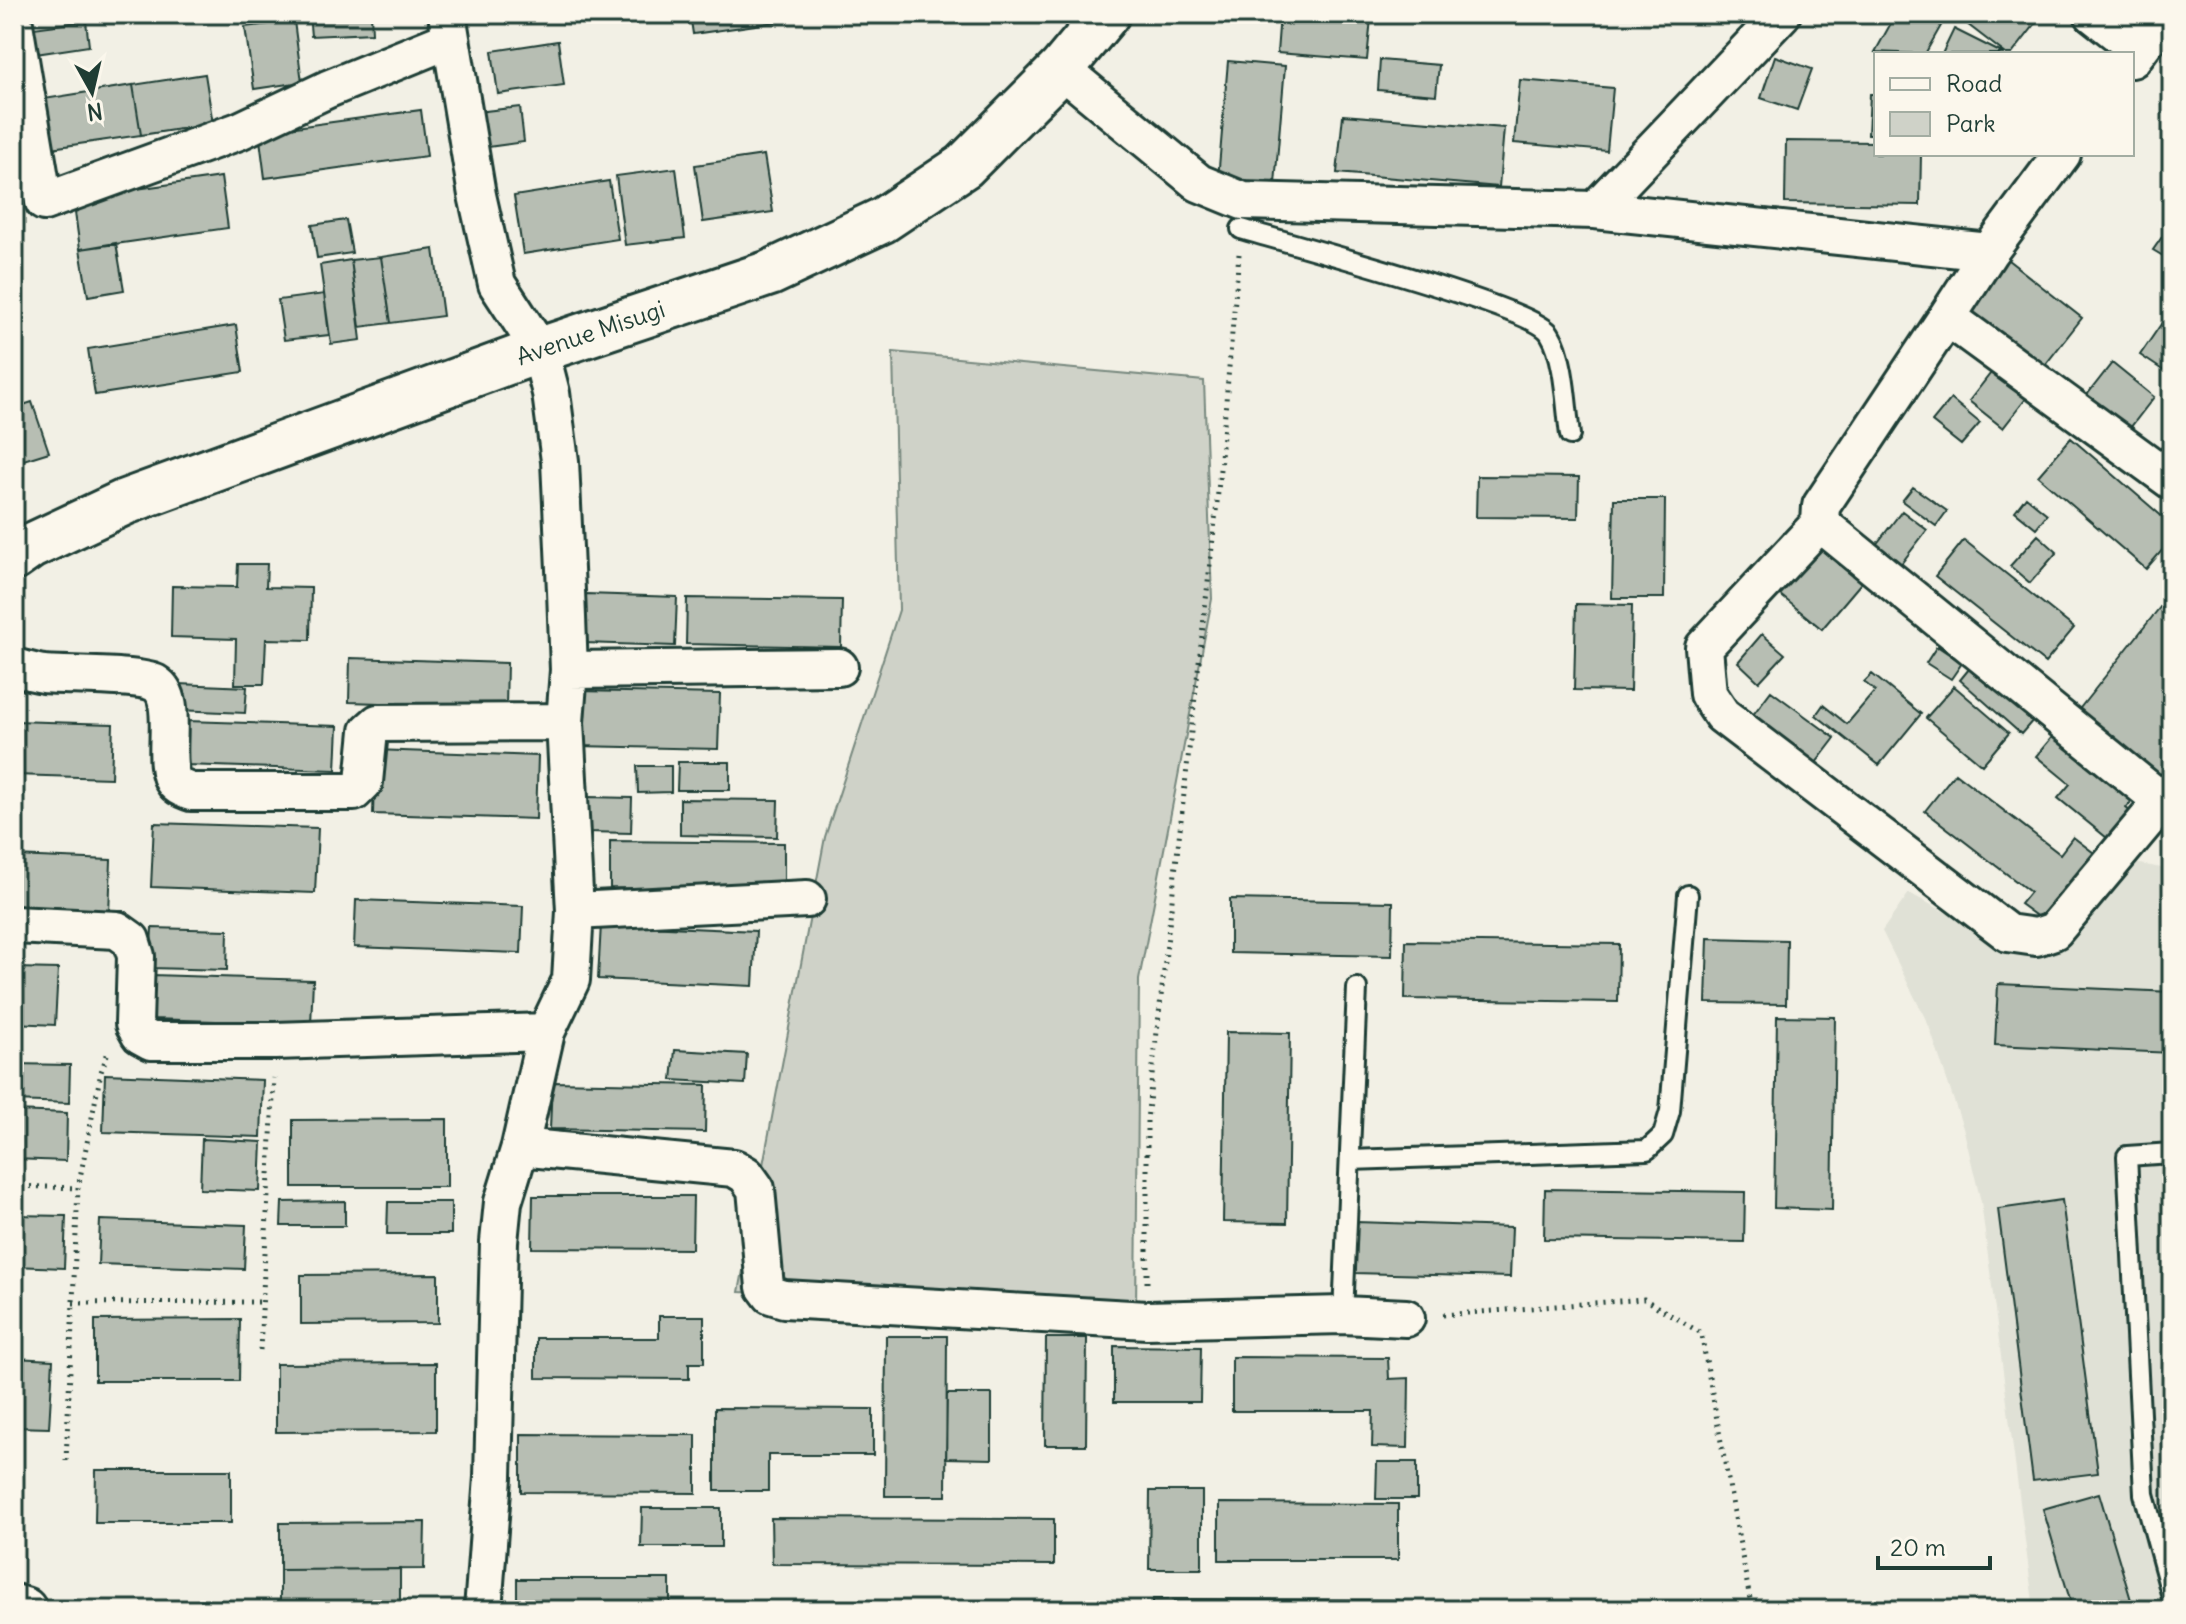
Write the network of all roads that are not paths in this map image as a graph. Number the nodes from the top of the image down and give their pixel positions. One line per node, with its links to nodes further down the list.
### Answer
1 (1107, 14): 9 (street, Avenue Misugi)
2 (1782, 14): 12 (street)
3 (2093, 14): 7 (street)
4 (2166, 14): 8 (street)
5 (14, 24): 11 (street)
6 (449, 27): 11 (street); 16 (street)
7 (2133, 52)
8 (2135, 54)
9 (1061, 69): 12 (street); 16 (street, Avenue Misugi)
10 (2061, 156): 14 (street)
11 (29, 208)
12 (1595, 210): 14 (street)
13 (1241, 229): 17 (lane)
14 (1989, 252): 15 (street)
15 (1947, 317): 18 (street); 19 (street)
16 (540, 350): 20 (street, Avenue Misugi); 23 (street)
17 (1570, 435)
18 (2172, 481)
19 (1820, 523): 25 (street); 25 (street)
20 (14, 558)
21 (14, 667): 24 (street)
22 (839, 667): 23 (street)
23 (569, 670): 24 (street)
24 (565, 722): 28 (street)
25 (2167, 795)
26 (1688, 895): 34 (lane)
27 (807, 899): 28 (street)
28 (575, 911): 31 (street)
29 (14, 925): 31 (street)
30 (1357, 988): 34 (lane)
31 (546, 1032): 32 (street)
32 (520, 1147): 35 (street); 40 (street)
33 (2172, 1153): 37 (lane)
34 (1350, 1160): 35 (lane)
35 (1343, 1315): 36 (street)
36 (1406, 1318)
37 (2172, 1597)
38 (14, 1607): 39 (street)
39 (24, 1610)
40 (483, 1610)

